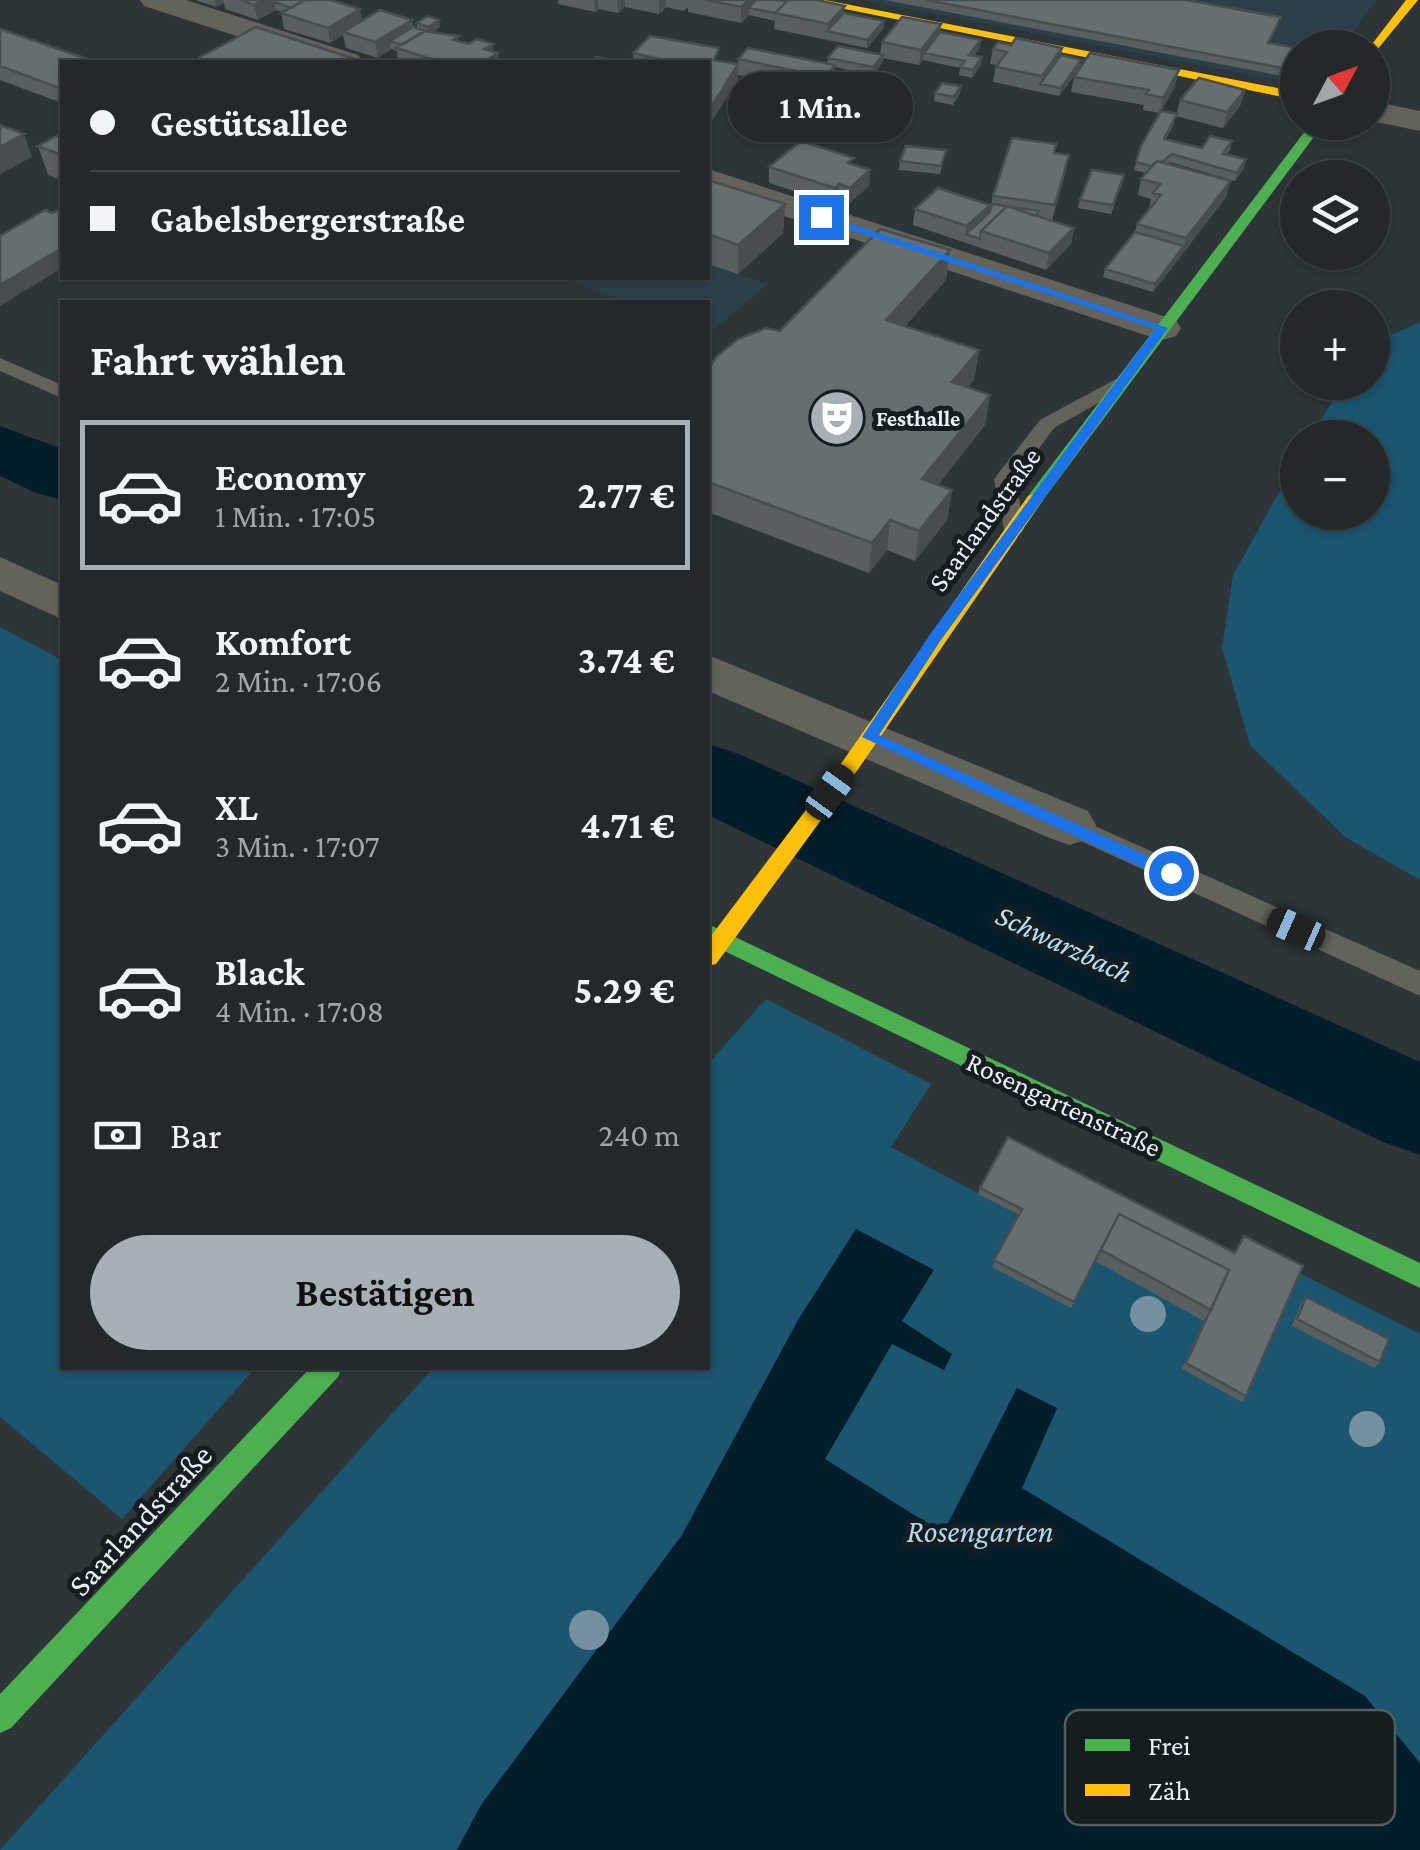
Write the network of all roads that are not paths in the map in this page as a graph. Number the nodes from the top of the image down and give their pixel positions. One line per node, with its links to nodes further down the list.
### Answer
1 (155, 0): 5 (street)
2 (806, 0): 6 (main road)
3 (1412, 0): 4 (main road)
4 (1389, 30)
5 (341, 60)
6 (1280, 92)
7 (1390, 115): 8 (street)
8 (1420, 121)
9 (1305, 140): 11 (main road, Saarlandstraße)
10 (710, 181): 11 (street)
11 (1162, 328): 13 (main road, Saarlandstraße)
12 (0, 364): 14 (lane)
13 (1122, 382): 15 (main road, Saarlandstraße); 15 (lane)
14 (60, 391)
15 (1013, 528): 19 (main road, Saarlandstraße)
16 (0, 572): 17 (street)
17 (60, 603)
18 (710, 673): 19 (street)
19 (861, 750): 20 (street); 21 (main road, Saarlandstraße)
20 (1070, 825): 22 (lane)
21 (712, 943): 23 (main road, Rosengartenstraße)
22 (1420, 984)
23 (1420, 1276)
24 (326, 1370): 25 (main road, Saarlandstraße)
25 (0, 1717)

